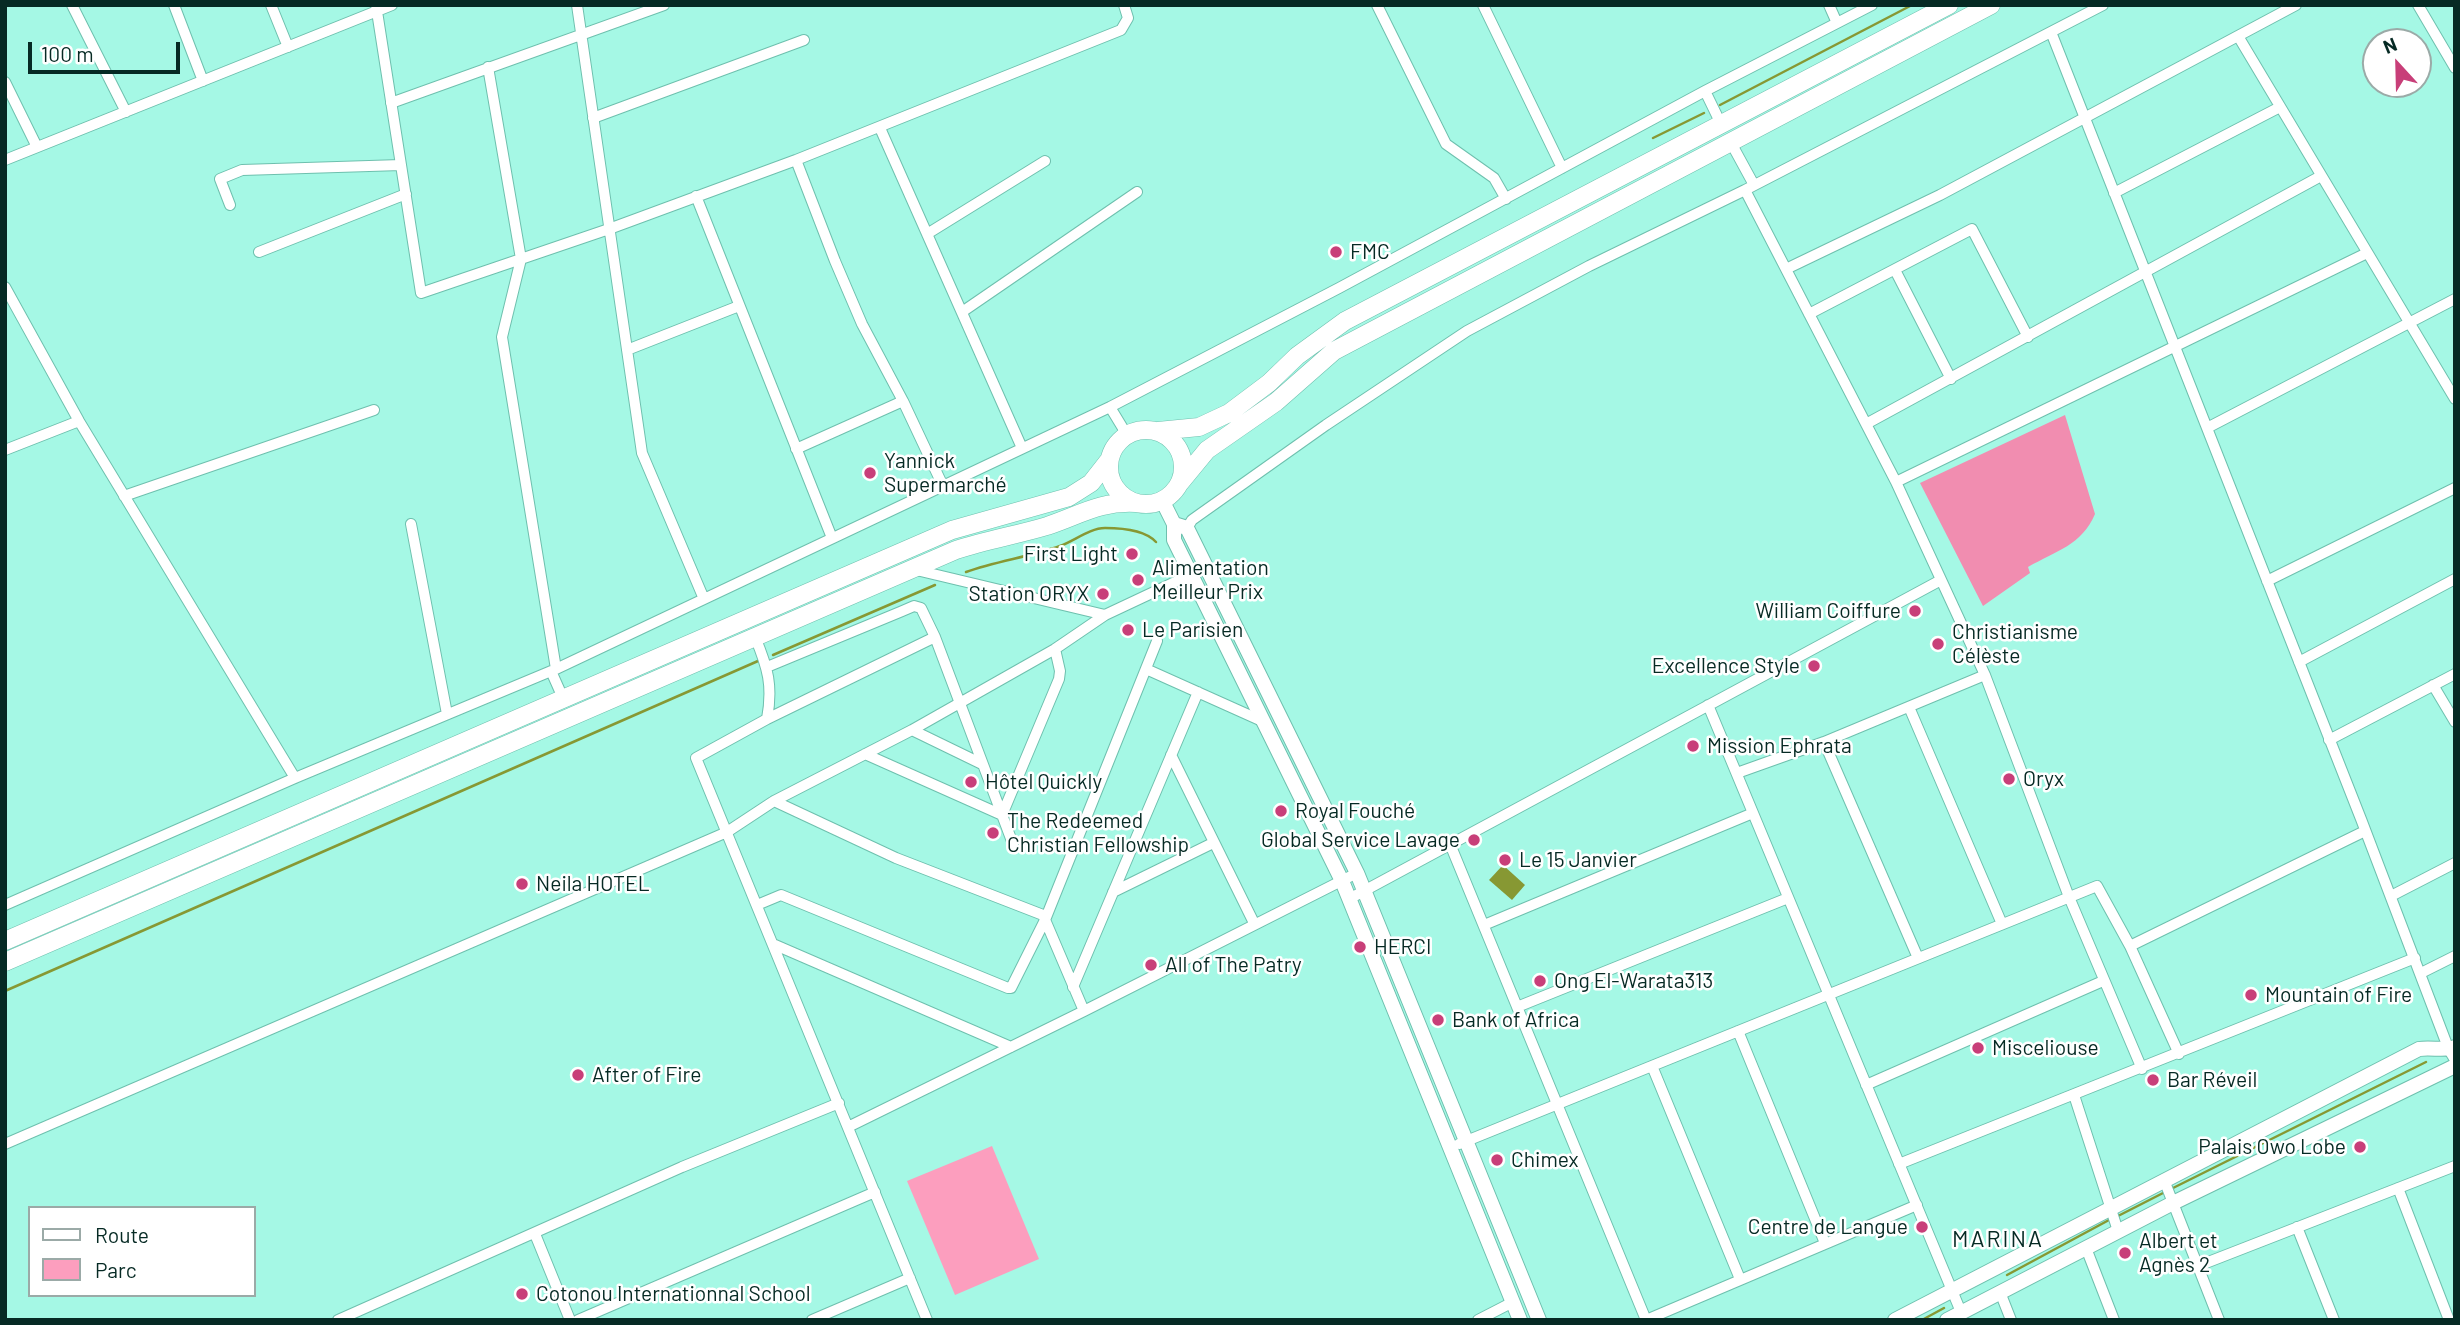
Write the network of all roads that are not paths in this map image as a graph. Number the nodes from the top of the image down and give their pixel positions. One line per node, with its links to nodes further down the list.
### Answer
1 (72, 5): 32 (street)
2 (174, 5): 27 (street)
3 (271, 5): 24 (street)
4 (392, 5): 17 (street)
5 (577, 5): 21 (street)
6 (664, 5): 21 (street)
7 (1124, 5): 36 (street)
8 (1377, 5): 50 (street)
9 (1498, 5): 18 (street)
10 (1829, 5): 19 (street)
11 (1872, 5): 19 (street)
12 (1949, 5): 35 (highway)
13 (1991, 5): 37 (highway)
14 (2103, 5): 20 (street)
15 (2296, 5): 22 (street)
16 (2418, 5): 26 (street)
17 (377, 8): 24 (street); 30 (street)
18 (1485, 8): 43 (street)
19 (1837, 23): 29 (street)
20 (2051, 32): 33 (street); 45 (street)
21 (581, 34): 25 (street); 34 (street)
22 (2238, 36): 31 (street); 33 (street)
23 (804, 40): 34 (street)
24 (288, 47): 27 (street)
25 (488, 67): 30 (street); 56 (street)
26 (2455, 68)
27 (203, 81): 32 (street)
28 (5, 82): 38 (street)
29 (1705, 91): 35 (street); 43 (street)
30 (391, 103): 42 (street)
31 (2280, 107): 44 (street); 47 (street)
32 (126, 112): 38 (street)
33 (2084, 117): 47 (street); 57 (street)
34 (593, 118): 52 (street)
35 (1721, 124): 77 (highway)
36 (880, 128): 40 (street); 53 (street)
37 (1730, 141): 45 (street); 84 (highway)
38 (37, 147): 39 (street)
39 (5, 160)
40 (796, 160): 49 (street); 71 (street)
41 (1045, 160): 53 (street)
42 (401, 165): 48 (street); 51 (street)
43 (1562, 168): 50 (street)
44 (2321, 176): 55 (street); 59 (street)
45 (1749, 188): 57 (street); 91 (street)
46 (1137, 192): 63 (street)
47 (2114, 193): 59 (street)
48 (406, 194): 54 (street); 56 (street)
49 (696, 196): 52 (street); 62 (street)
50 (1507, 198): 72 (street)
51 (230, 205)
52 (609, 229): 56 (street); 68 (street)
53 (927, 234): 63 (street)
54 (259, 252)
55 (2367, 253): 65 (street); 67 (street)
56 (521, 259): 108 (street)
57 (1786, 269): 64 (street)
58 (1895, 270): 64 (street); 66 (street); 69 (street)
59 (2145, 272): 66 (street); 67 (street)
60 (5, 287): 74 (street)
61 (2455, 299): 65 (street)
62 (739, 306): 68 (street); 80 (street)
63 (962, 312): 79 (street)
64 (1809, 314): 75 (street)
65 (2409, 323): 70 (street); 76 (street)
66 (2028, 337): 69 (street)
67 (2175, 348): 76 (street); 83 (street)
68 (627, 350): 99 (street)
69 (1951, 379): 75 (street)
70 (2455, 399)
71 (903, 401): 80 (street); 85 (street)
72 (1110, 407): 78 (street); 79 (street)
73 (374, 410): 87 (street)
74 (79, 421): 81 (street); 87 (street)
75 (1866, 424): 83 (street)
76 (2207, 428): 98 (street)
77 (1158, 431): 78 (highway); 84 (highway)
78 (1126, 435): 82 (highway)
79 (1022, 448): 85 (street)
80 (796, 449): 92 (street)
81 (5, 450)
82 (1109, 460): 89 (highway); 113 (highway)
83 (1896, 482): 97 (street)
84 (1179, 484): 88 (highway)
85 (943, 486): 92 (street)
86 (2455, 488): 98 (street)
87 (124, 496): 128 (street)
88 (1162, 500): 89 (highway); 91 (street)
89 (1136, 503): 94 (highway)
90 (411, 524): 117 (street)
91 (1180, 526): 93 (street); 95 (street)
92 (832, 538): 99 (street)
93 (1205, 568): 95 (street); 138 (street)
94 (912, 569): 100 (street); 101 (highway)
95 (1191, 575): 100 (street); 119 (street)
96 (2455, 579): 105 (street)
97 (1941, 580): 110 (street); 115 (street)
98 (2267, 582): 105 (street)
99 (704, 599): 108 (street)
100 (1105, 615): 104 (street)
101 (755, 637): 106 (street); 158 (highway)
102 (935, 637): 106 (street); 114 (street); 118 (street)
103 (1157, 641): 107 (street)
104 (1055, 649): 114 (street); 131 (street)
105 (2299, 662): 122 (street)
106 (767, 667): 118 (street)
107 (1146, 669): 112 (street); 148 (street)
108 (553, 670): 113 (street); 117 (street)
109 (2455, 674): 111 (street)
110 (1985, 675): 116 (street); 143 (street)
111 (2433, 685): 120 (street); 122 (street)
112 (1198, 692): 119 (street); 125 (street)
113 (563, 698): 152 (highway)
114 (959, 704): 121 (street); 126 (street)
115 (1709, 705): 127 (street); 136 (street)
116 (1909, 707): 123 (street); 150 (street)
117 (447, 714): 128 (street)
118 (766, 719): 133 (street)
119 (1262, 721): 139 (street)
120 (2455, 722)
121 (912, 730): 124 (street); 126 (street)
122 (2329, 740): 132 (street)
123 (1824, 742): 127 (street); 156 (street)
124 (865, 754): 129 (street); 131 (street)
125 (1171, 755): 134 (street); 141 (street)
126 (982, 764): 131 (street)
127 (1737, 773): 130 (street)
128 (295, 778): 146 (street)
129 (774, 801): 133 (street); 148 (street)
130 (1754, 813): 144 (street); 151 (street)
131 (1002, 815): 135 (street)
132 (2365, 831): 142 (street); 154 (street)
133 (727, 832): 147 (street); 178 (street)
134 (1213, 843): 141 (street); 149 (street)
135 (1013, 844)
136 (1450, 844): 140 (street); 151 (street)
137 (2455, 863): 142 (street)
138 (1357, 873): 139 (street); 140 (street)
139 (1342, 881): 145 (street); 149 (street)
140 (1363, 891): 145 (street); 177 (street)
141 (1114, 892): 161 (street)
142 (2391, 896): 157 (street)
143 (2069, 897): 150 (street); 154 (street); 160 (street)
144 (1787, 898): 162 (street); 163 (street)
145 (1349, 899): 179 (street)
146 (5, 905)
147 (757, 905): 148 (street); 153 (street)
148 (1045, 920): 161 (street)
149 (1254, 923): 164 (street)
150 (2003, 924): 156 (street)
151 (1483, 925): 163 (street)
152 (5, 940)
153 (773, 944): 166 (street); 174 (street)
154 (2130, 946): 168 (street)
155 (2455, 956): 159 (street)
156 (1918, 958): 162 (street)
157 (2415, 958): 159 (street); 168 (street)
158 (5, 962)
159 (2421, 974): 167 (street)
160 (2103, 981): 171 (street); 172 (street)
161 (1073, 987): 164 (street)
162 (1827, 995): 165 (street); 172 (street)
163 (1517, 1007): 175 (street)
164 (1084, 1011): 166 (street)
165 (1738, 1031): 169 (street); 191 (street)
166 (1011, 1047): 176 (street)
167 (2453, 1052): 182 (street)
168 (2179, 1054): 171 (street)
169 (1651, 1066): 175 (street); 195 (street)
170 (2455, 1066): 185 (street)
171 (2142, 1069): 173 (street)
172 (1866, 1085): 180 (street)
173 (2074, 1095): 180 (street); 187 (street)
174 (839, 1103): 176 (street); 190 (street)
175 (1557, 1104): 177 (street); 208 (street)
176 (848, 1126): 184 (street)
177 (1466, 1141): 179 (street); 207 (street)
178 (5, 1144)
179 (1450, 1147): 198 (street)
180 (1899, 1164): 186 (street)
181 (2455, 1166): 183 (street)
182 (2164, 1180): 185 (street); 187 (street)
183 (2398, 1188): 188 (street); 215 (street)
184 (875, 1192): 194 (street); 202 (street)
185 (2173, 1203): 189 (street); 193 (street)
186 (1917, 1205): 191 (street); 196 (street)
187 (2110, 1208): 189 (street); 196 (street)
188 (2297, 1227): 193 (street); 214 (street)
189 (2119, 1231): 192 (street)
190 (535, 1234): 200 (street); 201 (street)
191 (1825, 1243): 195 (street)
192 (2086, 1248): 197 (street); 212 (street)
193 (2198, 1266): 213 (street)
194 (910, 1278): 203 (street); 204 (street)
195 (1740, 1279): 208 (street)
196 (1952, 1291): 199 (street); 209 (street)
197 (2000, 1292): 199 (street); 211 (street)
198 (1513, 1302): 205 (street); 206 (street)
199 (1961, 1312): 210 (street)
200 (338, 1320)
201 (570, 1320)
202 (578, 1320)
203 (812, 1320)
204 (928, 1320)
205 (1478, 1320)
206 (1520, 1320)
207 (1539, 1320)
208 (1646, 1320)
209 (1895, 1320)
210 (1947, 1320)
211 (2011, 1320)
212 (2113, 1320)
213 (2219, 1320)
214 (2334, 1320)
215 (2449, 1320)

